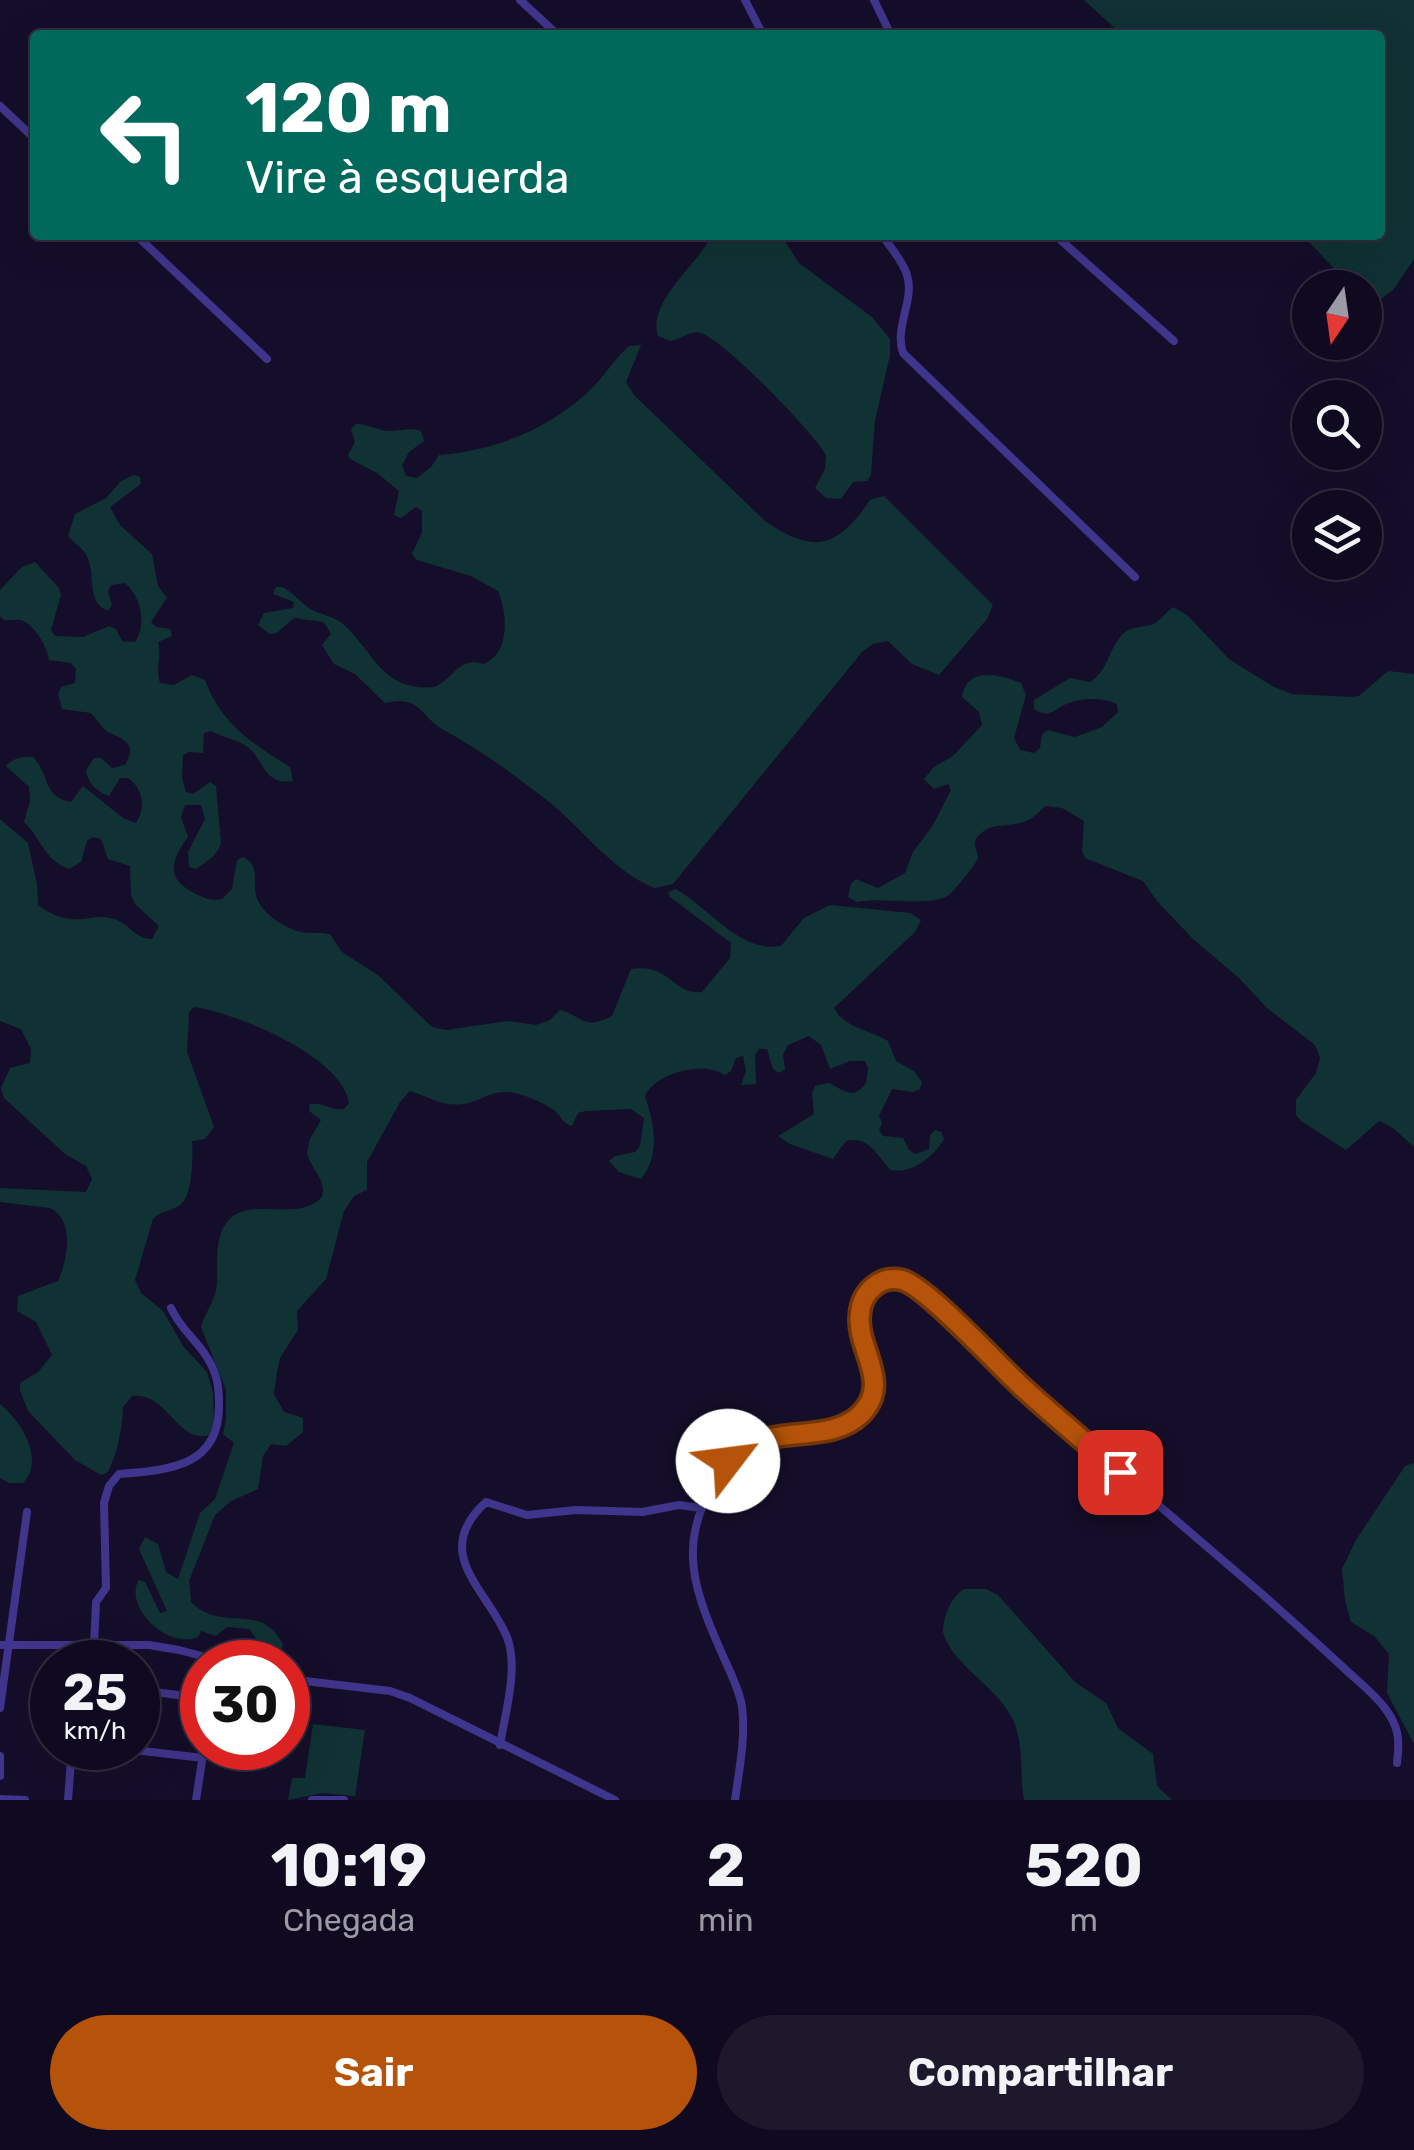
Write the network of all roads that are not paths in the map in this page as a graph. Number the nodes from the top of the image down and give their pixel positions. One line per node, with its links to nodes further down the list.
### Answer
1 (520, 0): 4 (street)
2 (745, 0): 5 (street)
3 (874, 0): 6 (street)
4 (553, 30)
5 (760, 30)
6 (889, 30)
7 (0, 106): 8 (street)
8 (30, 134)
9 (141, 240): 13 (street)
10 (885, 240): 14 (street)
11 (1061, 240): 12 (street)
12 (1174, 341)
13 (267, 360)
14 (1134, 577)
15 (171, 1308): 18 (street)
16 (701, 1508): 23 (street); 25 (street); 36 (street)
17 (27, 1512): 19 (street)
18 (90, 1640)
19 (4, 1645): 20 (street); 22 (street)
20 (30, 1645)
21 (310, 1682): 23 (street)
22 (0, 1708)
23 (500, 1745): 35 (street)
24 (0, 1756): 28 (street)
25 (1397, 1764)
26 (70, 1770): 31 (street)
27 (201, 1770): 32 (street)
28 (0, 1776)
29 (0, 1798): 30 (street)
30 (25, 1800)
31 (68, 1800)
32 (196, 1800)
33 (314, 1800): 34 (street)
34 (344, 1800)
35 (615, 1800)
36 (734, 1800)

